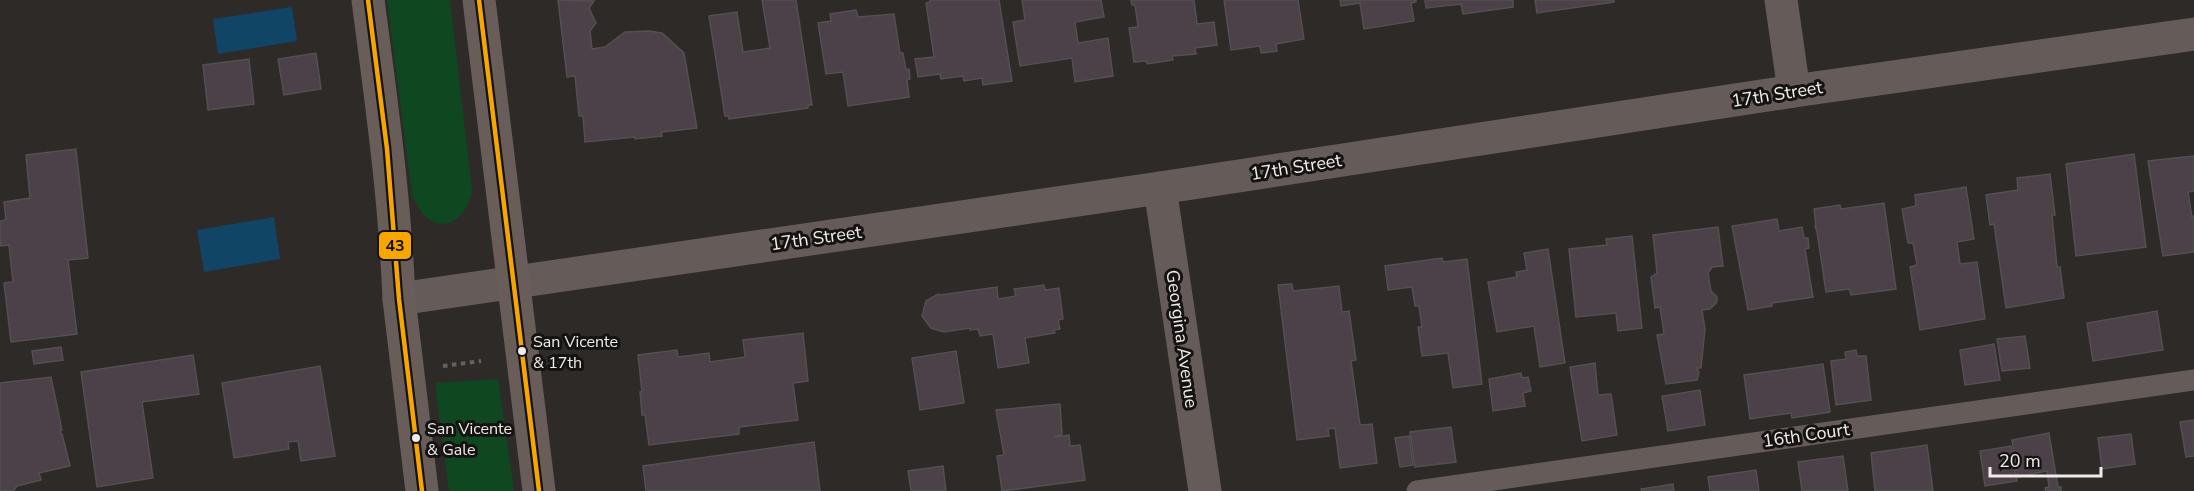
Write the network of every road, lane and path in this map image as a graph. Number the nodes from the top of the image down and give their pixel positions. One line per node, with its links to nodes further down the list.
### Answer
1 (368, 0): 8 (main road)
2 (479, 0): 7 (main road)
3 (1781, 0): 5 (street)
4 (2194, 34): 5 (street, 17th Street)
5 (1794, 91): 6 (street, 17th Street)
6 (1160, 188): 7 (street, 17th Street); 14 (street, Georgina Avenue)
7 (512, 282): 8 (street, 17th Street); 13 (main road)
8 (399, 299): 12 (main road)
9 (481, 361): 10 (path)
10 (441, 366)
11 (2194, 380): 15 (lane, 16th Court)
12 (422, 491)
13 (539, 491)
14 (1205, 491)
15 (1417, 491)

